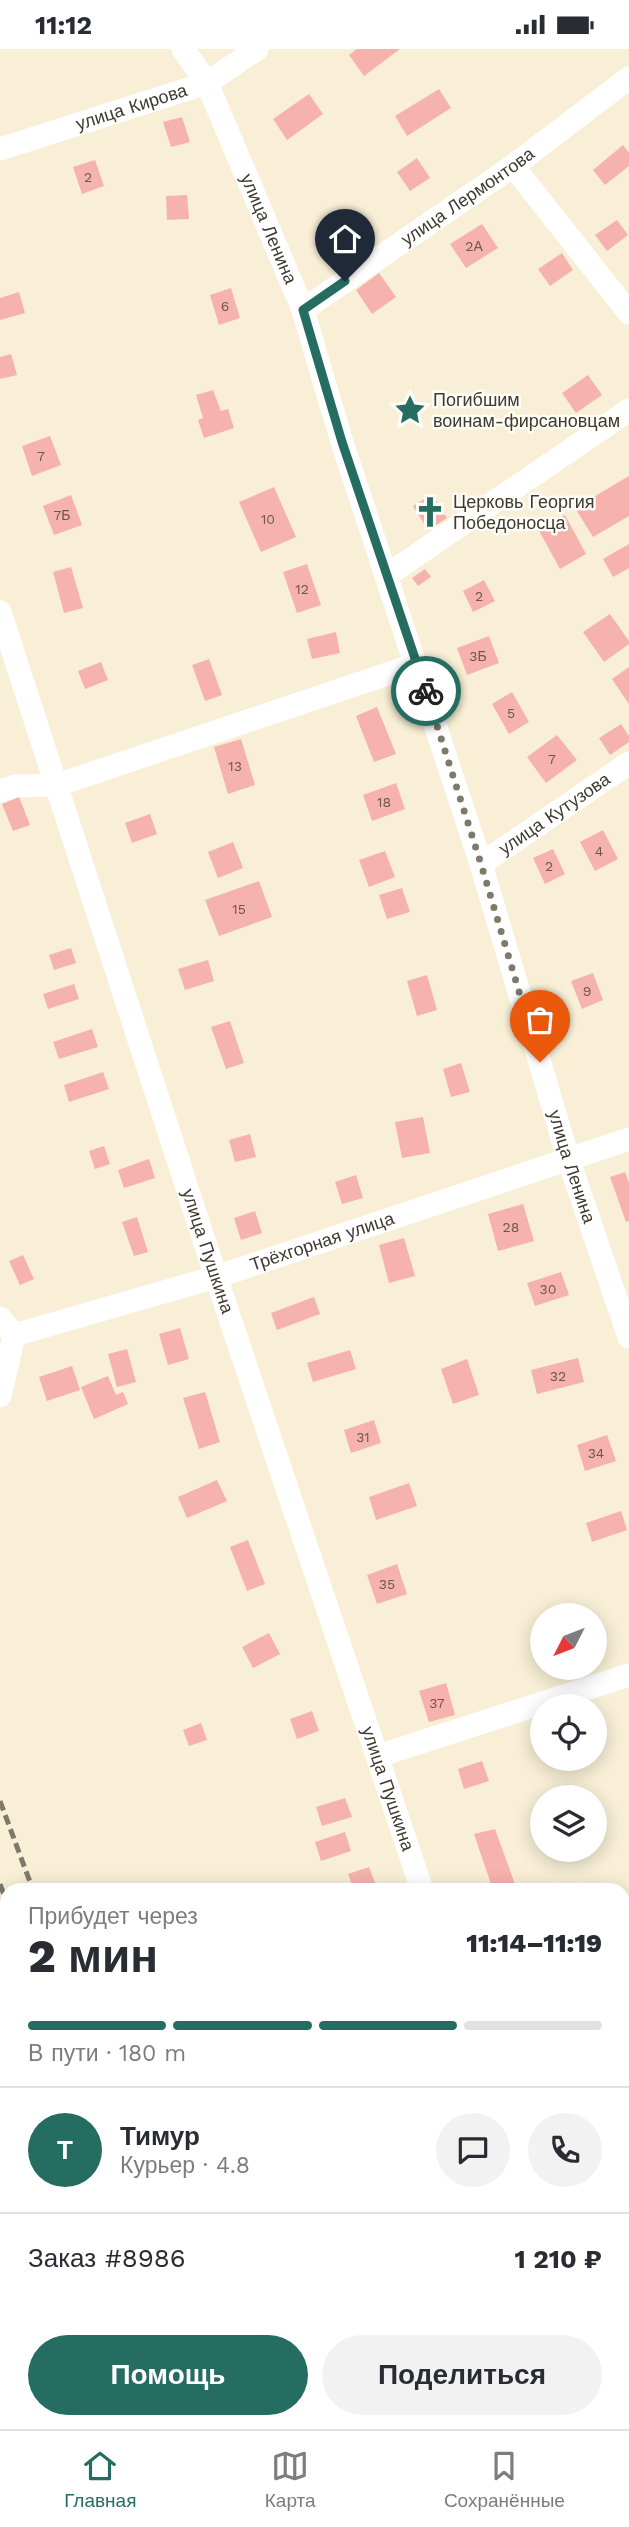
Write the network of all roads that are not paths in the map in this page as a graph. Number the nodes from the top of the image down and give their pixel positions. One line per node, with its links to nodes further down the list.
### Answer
1 (183, 49): 4 (street, улица Ленина)
2 (257, 49): 4 (street, улица Кирова)
3 (629, 78): 6 (street, улица Лермонтова)
4 (207, 83): 5 (street, улица Кирова); 7 (street, улица Ленина)
5 (0, 149)
6 (513, 166): 7 (street, улица Лермонтова); 8 (street)
7 (303, 310): 10 (street, улица Ленина)
8 (629, 313)
9 (629, 410): 10 (street)
10 (386, 576): 12 (street, улица Ленина)
11 (0, 612): 14 (street, улица Пушкина)
12 (417, 664): 14 (street); 16 (street, улица Ленина)
13 (629, 763): 16 (street, улица Кутузова)
14 (57, 785): 15 (street); 19 (street, улица Пушкина)
15 (0, 791)
16 (481, 864): 18 (street, улица Ленина)
17 (629, 1139): 18 (street, Трёхгорная улица)
18 (569, 1161): 19 (street, Трёхгорная улица); 21 (street, улица Ленина)
19 (216, 1277): 20 (street, Трёхгорная улица); 24 (street, улица Пушкина)
20 (7, 1327): 22 (street)
21 (629, 1338)
22 (0, 1396)
23 (629, 1675): 24 (street)
24 (378, 1756): 25 (street, улица Пушкина)
25 (420, 1883)

